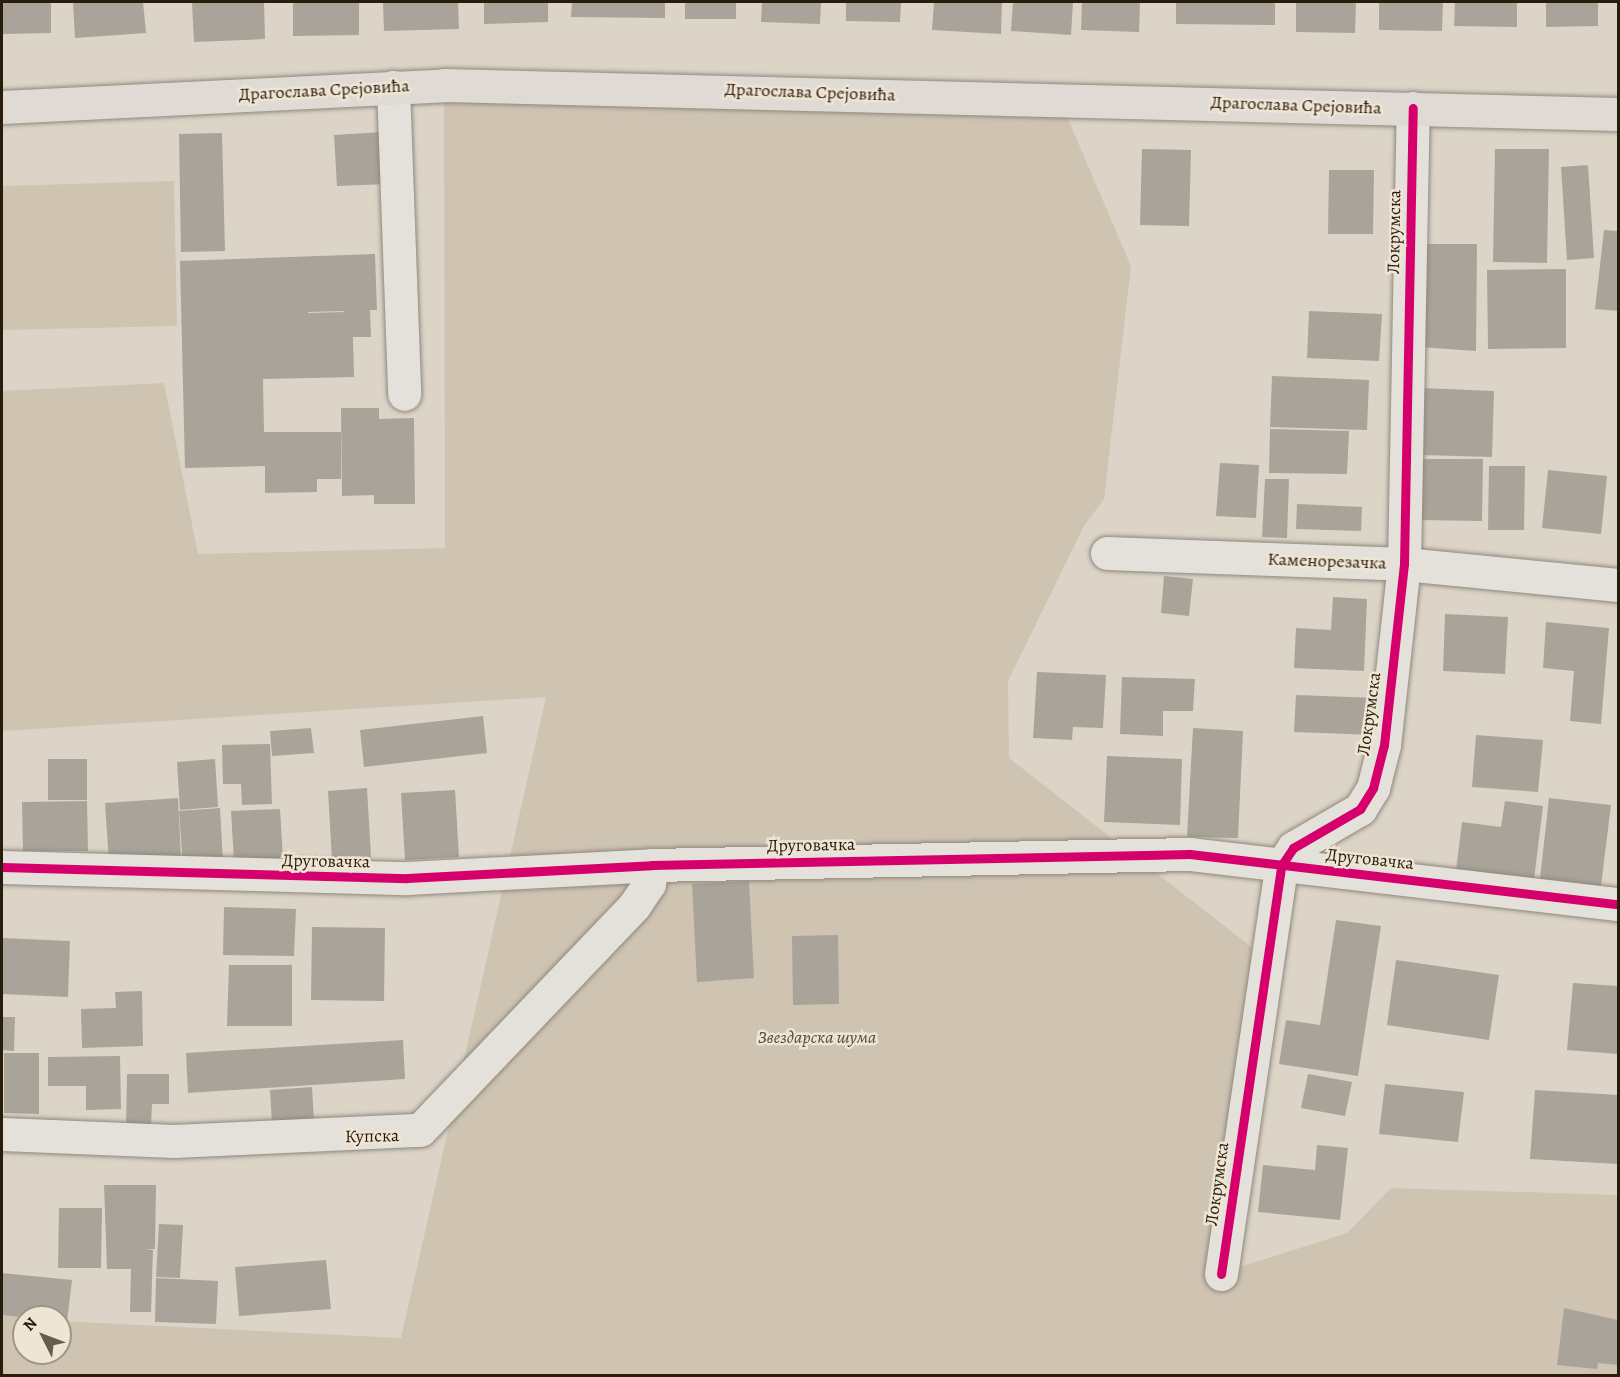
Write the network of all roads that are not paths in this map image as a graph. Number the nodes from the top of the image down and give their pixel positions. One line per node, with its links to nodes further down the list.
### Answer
1 (393, 87): 2 (main road, Драгослава Срејовића); 3 (main road, Драгослава Срејовића); 5 (street)
2 (2, 107)
3 (1413, 108): 4 (main road, Драгослава Срејовића); 7 (street, Локрумска)
4 (1618, 114)
5 (404, 394)
6 (1107, 553): 7 (street, Каменорезачка)
7 (1404, 564): 8 (street, Каменорезачка); 10 (street, Локрумска)
8 (1618, 585)
9 (652, 864): 10 (street, Друговачка); 11 (street, Друговачка); 13 (street, Купска)
10 (1281, 866): 12 (street, Друговачка); 14 (street, Локрумска)
11 (2, 867)
12 (1618, 904)
13 (2, 1134)
14 (1221, 1274)

